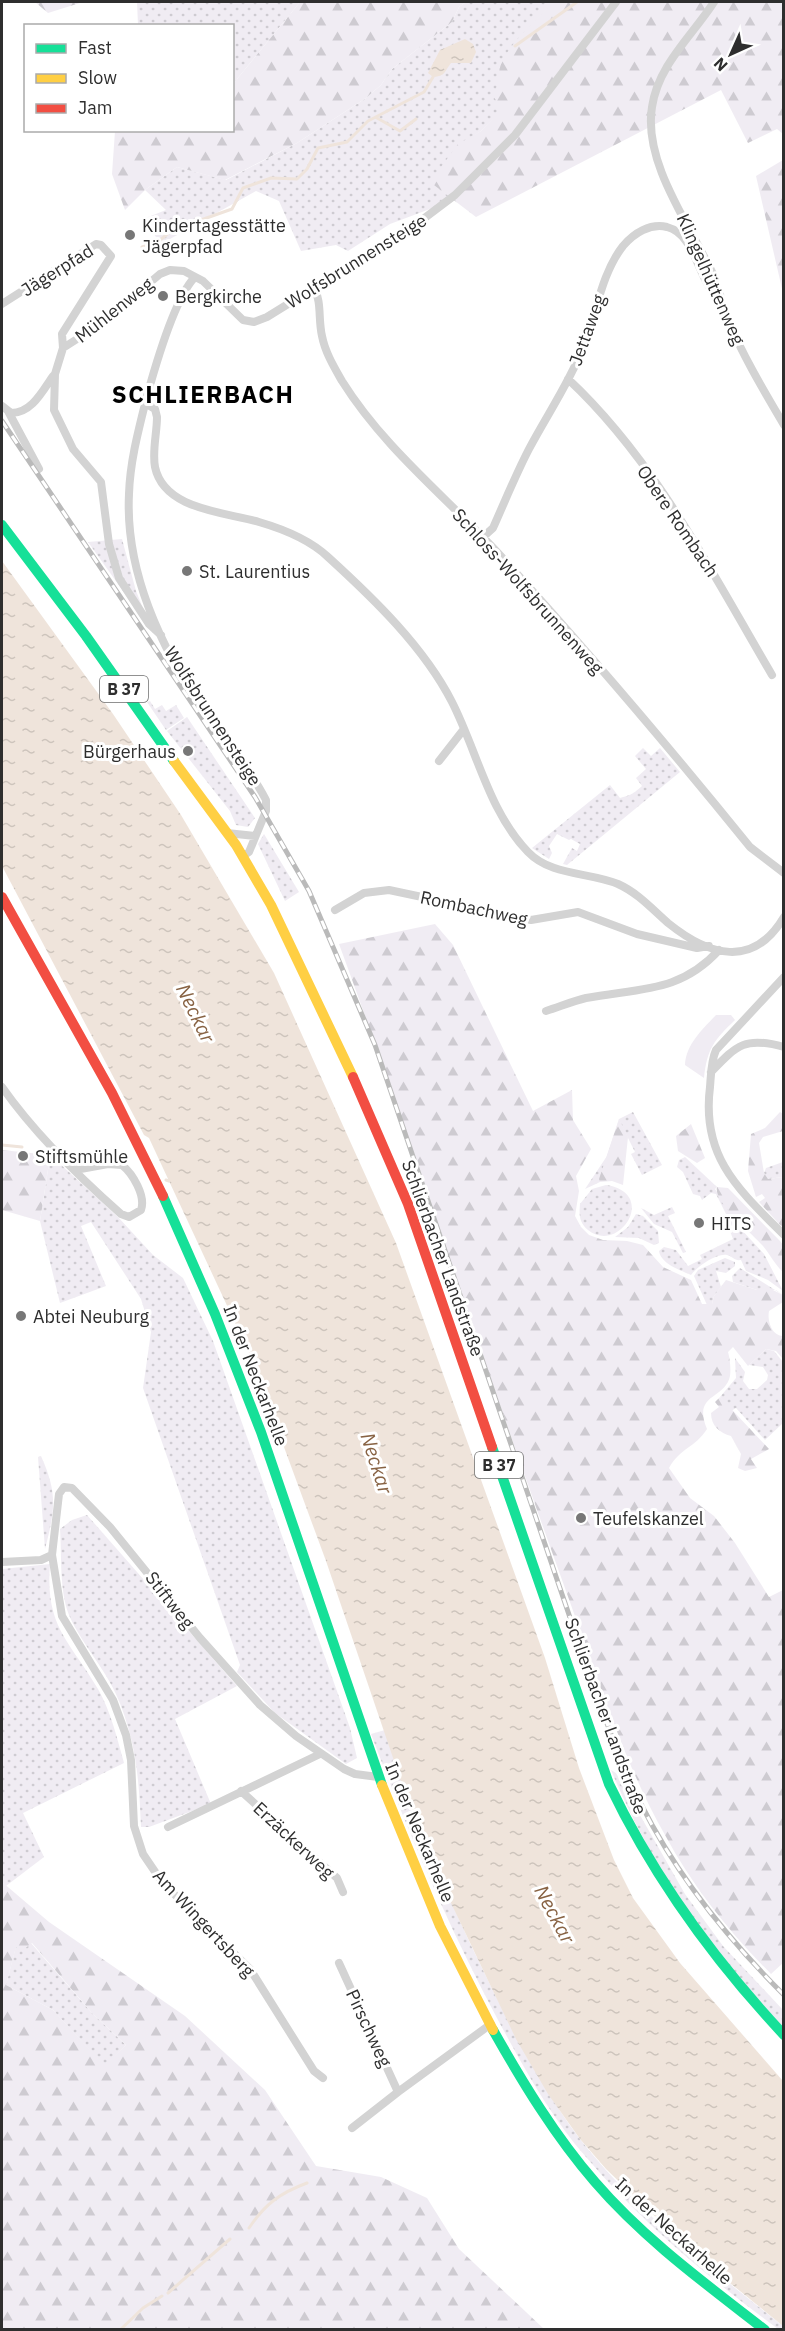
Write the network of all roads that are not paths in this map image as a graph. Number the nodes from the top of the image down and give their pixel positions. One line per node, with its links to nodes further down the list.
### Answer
1 (616, 2): 4 (street, Wolfsbrunnensteige)
2 (714, 2): 5 (street, Klingelhüttenweg)
3 (194, 278): 4 (street, Wolfsbrunnensteige); 7 (street, Mühlenweg); 10 (street, Wolfsbrunnensteige)
4 (314, 287): 15 (street, Schloss-Wolfsbrunnenweg)
5 (720, 299): 9 (street, Jettaweg); 12 (street, Klingelhüttenweg)
6 (2, 304): 7 (street, Jägerpfad)
7 (63, 348): 8 (street, Mühlenweg)
8 (54, 375): 11 (street); 16 (street, Mühlenweg)
9 (568, 379): 15 (street, Jettaweg); 17 (street, Obere Rombach)
10 (146, 403): 16 (street, Wolfsbrunnensteige); 18 (street)
11 (5, 409): 13 (street)
12 (783, 425)
13 (39, 469)
14 (2, 525): 20 (main road, Schlierbacher Landstraße / B 37)
15 (483, 537): 23 (street, Schloss-Wolfsbrunnenweg)
16 (161, 635): 21 (street, Wolfsbrunnensteige)
17 (772, 675)
18 (464, 729): 19 (street); 27 (street)
19 (439, 761)
20 (227, 833): 21 (street); 22 (main road, Schlierbacher Landstraße / B 37)
21 (255, 836): 22 (street, Wolfsbrunnensteige)
22 (243, 856): 45 (main road, Schlierbacher Landstraße / B 37)
23 (783, 873)
24 (2, 897): 39 (main road, In der Neckarhelle)
25 (335, 910): 27 (street, Rombachweg)
26 (783, 918): 28 (street, Rombachweg)
27 (709, 946): 28 (street, Rombachweg)
28 (718, 950): 30 (street)
29 (783, 977): 32 (street)
30 (546, 1011)
31 (783, 1047): 32 (street)
32 (711, 1072): 35 (street)
33 (2, 1087): 34 (street)
34 (75, 1170): 34 (street)
35 (783, 1235)
36 (52, 1555): 37 (street); 38 (street, Stiftweg); 46 (street, Am Wingertsberg)
37 (2, 1562)
38 (320, 1754): 39 (street, Stiftweg); 40 (street, Erzäckerweg)
39 (378, 1777): 44 (main road, In der Neckarhelle)
40 (241, 1791): 41 (street, Erzäckerweg); 42 (street, Erzäckerweg)
41 (168, 1827)
42 (343, 1893)
43 (339, 1963): 47 (street, Pirschweg)
44 (491, 2024): 47 (street, Pirschweg); 49 (main road, In der Neckarhelle)
45 (783, 2035)
46 (323, 2078)
47 (398, 2092): 48 (street, Pirschweg)
48 (352, 2128)
49 (765, 2330)

